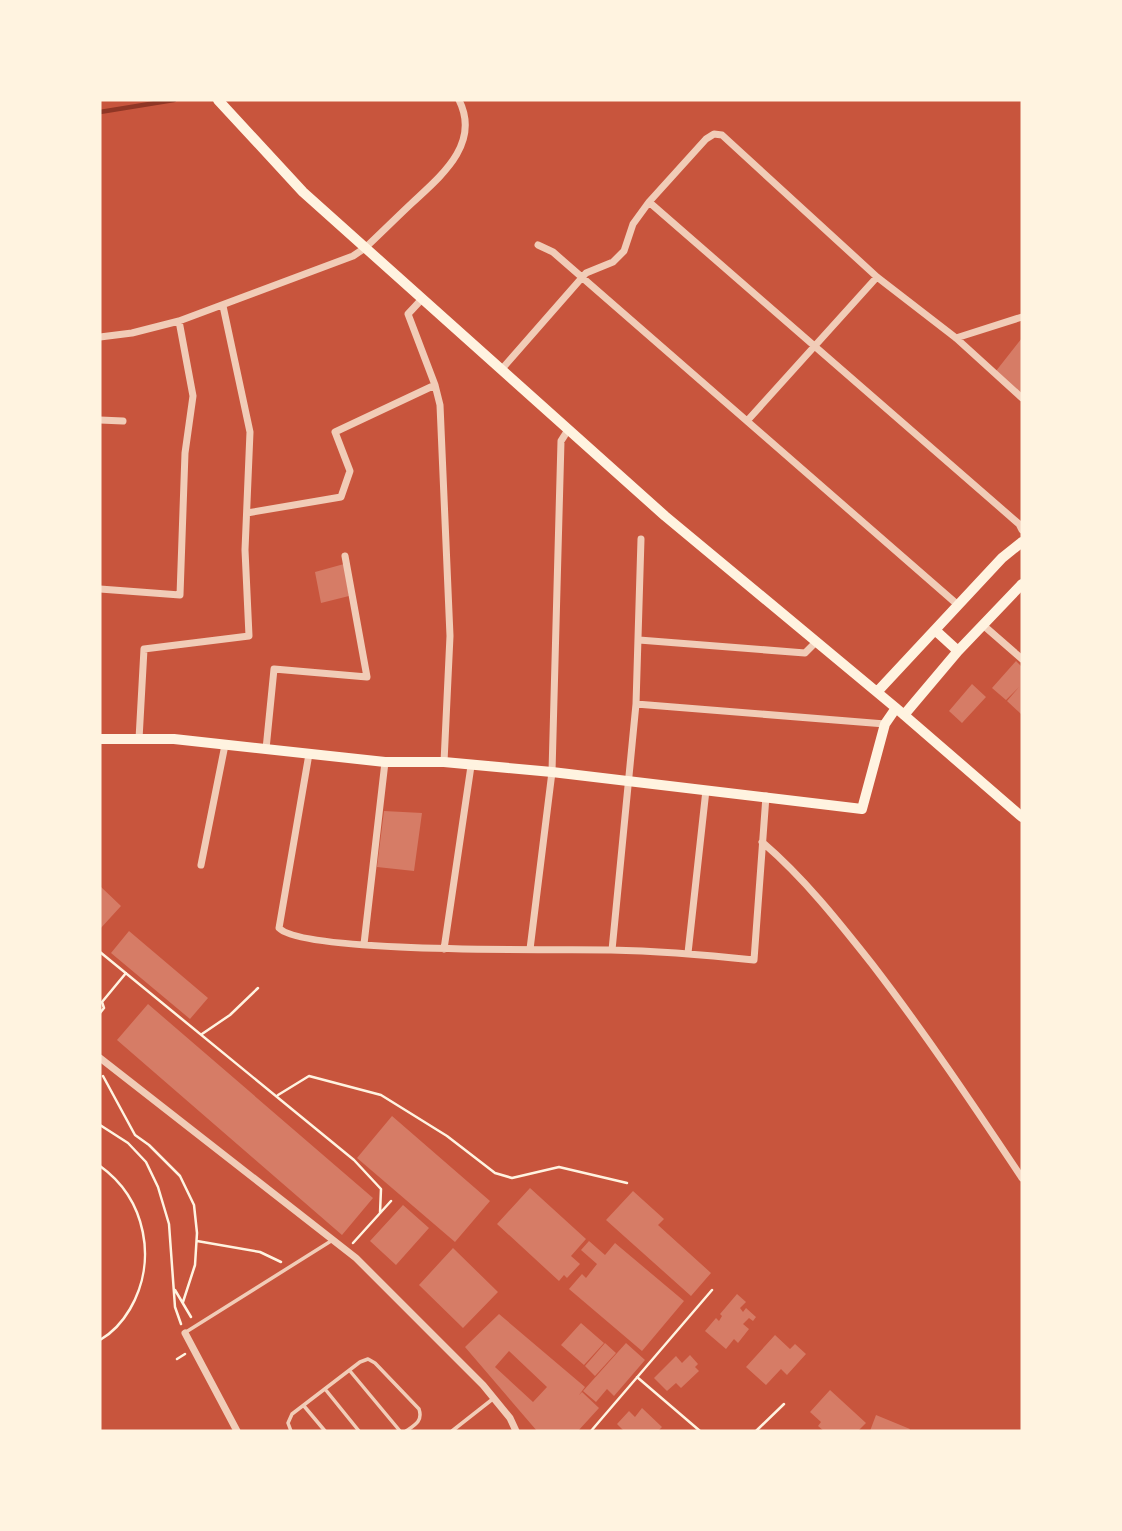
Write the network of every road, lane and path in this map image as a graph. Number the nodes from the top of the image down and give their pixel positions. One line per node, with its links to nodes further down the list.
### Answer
1 (218, 100): 5 (main road)
2 (459, 100): 5 (street)
3 (649, 202): 6 (street); 7 (street); 14 (street)
4 (538, 245): 7 (street)
5 (365, 247): 8 (main road); 9 (street)
6 (877, 277): 13 (street); 14 (street)
7 (583, 279): 15 (street); 20 (street)
8 (422, 299): 15 (main road); 16 (street)
9 (223, 306): 11 (street); 22 (street)
10 (1022, 317): 13 (street)
11 (179, 321): 12 (street); 28 (street)
12 (100, 337)
13 (956, 338): 17 (street)
14 (814, 349): 20 (street); 23 (street)
15 (502, 370): 21 (main road)
16 (435, 385): 22 (street); 46 (street)
17 (1022, 398)
18 (100, 420): 19 (street)
19 (123, 421)
20 (747, 421): 29 (street)
21 (568, 430): 33 (main road); 48 (street)
22 (247, 513): 41 (street)
23 (1022, 530)
24 (640, 539): 32 (street)
25 (1022, 542): 29 (main road)
26 (345, 556): 43 (street)
27 (1022, 584): 30 (main road)
28 (100, 589)
29 (958, 605): 31 (main road)
30 (983, 625): 34 (main road); 35 (street)
31 (935, 630): 34 (main road); 36 (main road)
32 (639, 640): 33 (street); 37 (street)
33 (816, 642): 36 (main road)
34 (958, 651): 38 (main road)
35 (1022, 659)
36 (877, 692): 38 (main road)
37 (636, 704): 39 (street); 49 (street)
38 (900, 712): 39 (main road); 52 (main road)
39 (885, 724): 51 (main road)
40 (100, 739): 41 (main road)
41 (139, 739): 42 (main road)
42 (225, 745): 43 (main road); 54 (street)
43 (266, 749): 44 (main road)
44 (309, 754): 45 (main road); 55 (street)
45 (385, 762): 46 (main road); 55 (street)
46 (444, 762): 47 (main road)
47 (471, 766): 48 (main road); 57 (street)
48 (552, 772): 49 (main road); 56 (street)
49 (630, 782): 50 (main road); 58 (street)
50 (706, 789): 51 (main road); 60 (street)
51 (766, 796): 53 (street)
52 (1022, 817)
53 (762, 842): 60 (street); 71 (street)
54 (201, 865)
55 (364, 944): 57 (street)
56 (530, 949): 57 (street); 58 (street)
57 (444, 950)
58 (612, 950): 60 (street)
59 (100, 952): 61 (path)
60 (688, 953)
61 (126, 973): 63 (path); 65 (path)
62 (258, 988): 65 (path)
63 (101, 1001): 64 (path)
64 (100, 1013)
65 (202, 1034): 68 (path)
66 (100, 1058): 75 (street)
67 (102, 1073): 76 (path)
68 (277, 1096): 72 (path); 74 (path)
69 (100, 1125): 79 (path)
70 (100, 1166): 84 (path)
71 (1022, 1178)
72 (627, 1183)
73 (391, 1201): 74 (path)
74 (380, 1213): 77 (path)
75 (332, 1240): 77 (street); 78 (lane)
76 (197, 1241): 78 (path); 81 (path)
77 (346, 1250): 88 (street)
78 (290, 1267): 82 (lane)
79 (173, 1287): 81 (path); 83 (path)
80 (712, 1290): 86 (path)
81 (183, 1302): 82 (path)
82 (196, 1326): 83 (lane)
83 (186, 1333): 91 (street)
84 (100, 1340)
85 (349, 1370): 87 (lane); 95 (lane); 96 (lane)
86 (637, 1377): 99 (path); 100 (path)
87 (325, 1389): 90 (lane); 94 (lane)
88 (494, 1398): 97 (lane); 98 (street)
89 (784, 1404): 101 (path)
90 (304, 1405): 92 (lane); 93 (lane)
91 (237, 1431)
92 (291, 1431)
93 (325, 1431)
94 (359, 1431)
95 (400, 1431)
96 (406, 1431)
97 (452, 1431)
98 (516, 1431)
99 (593, 1431)
100 (700, 1431)
101 (756, 1431)

